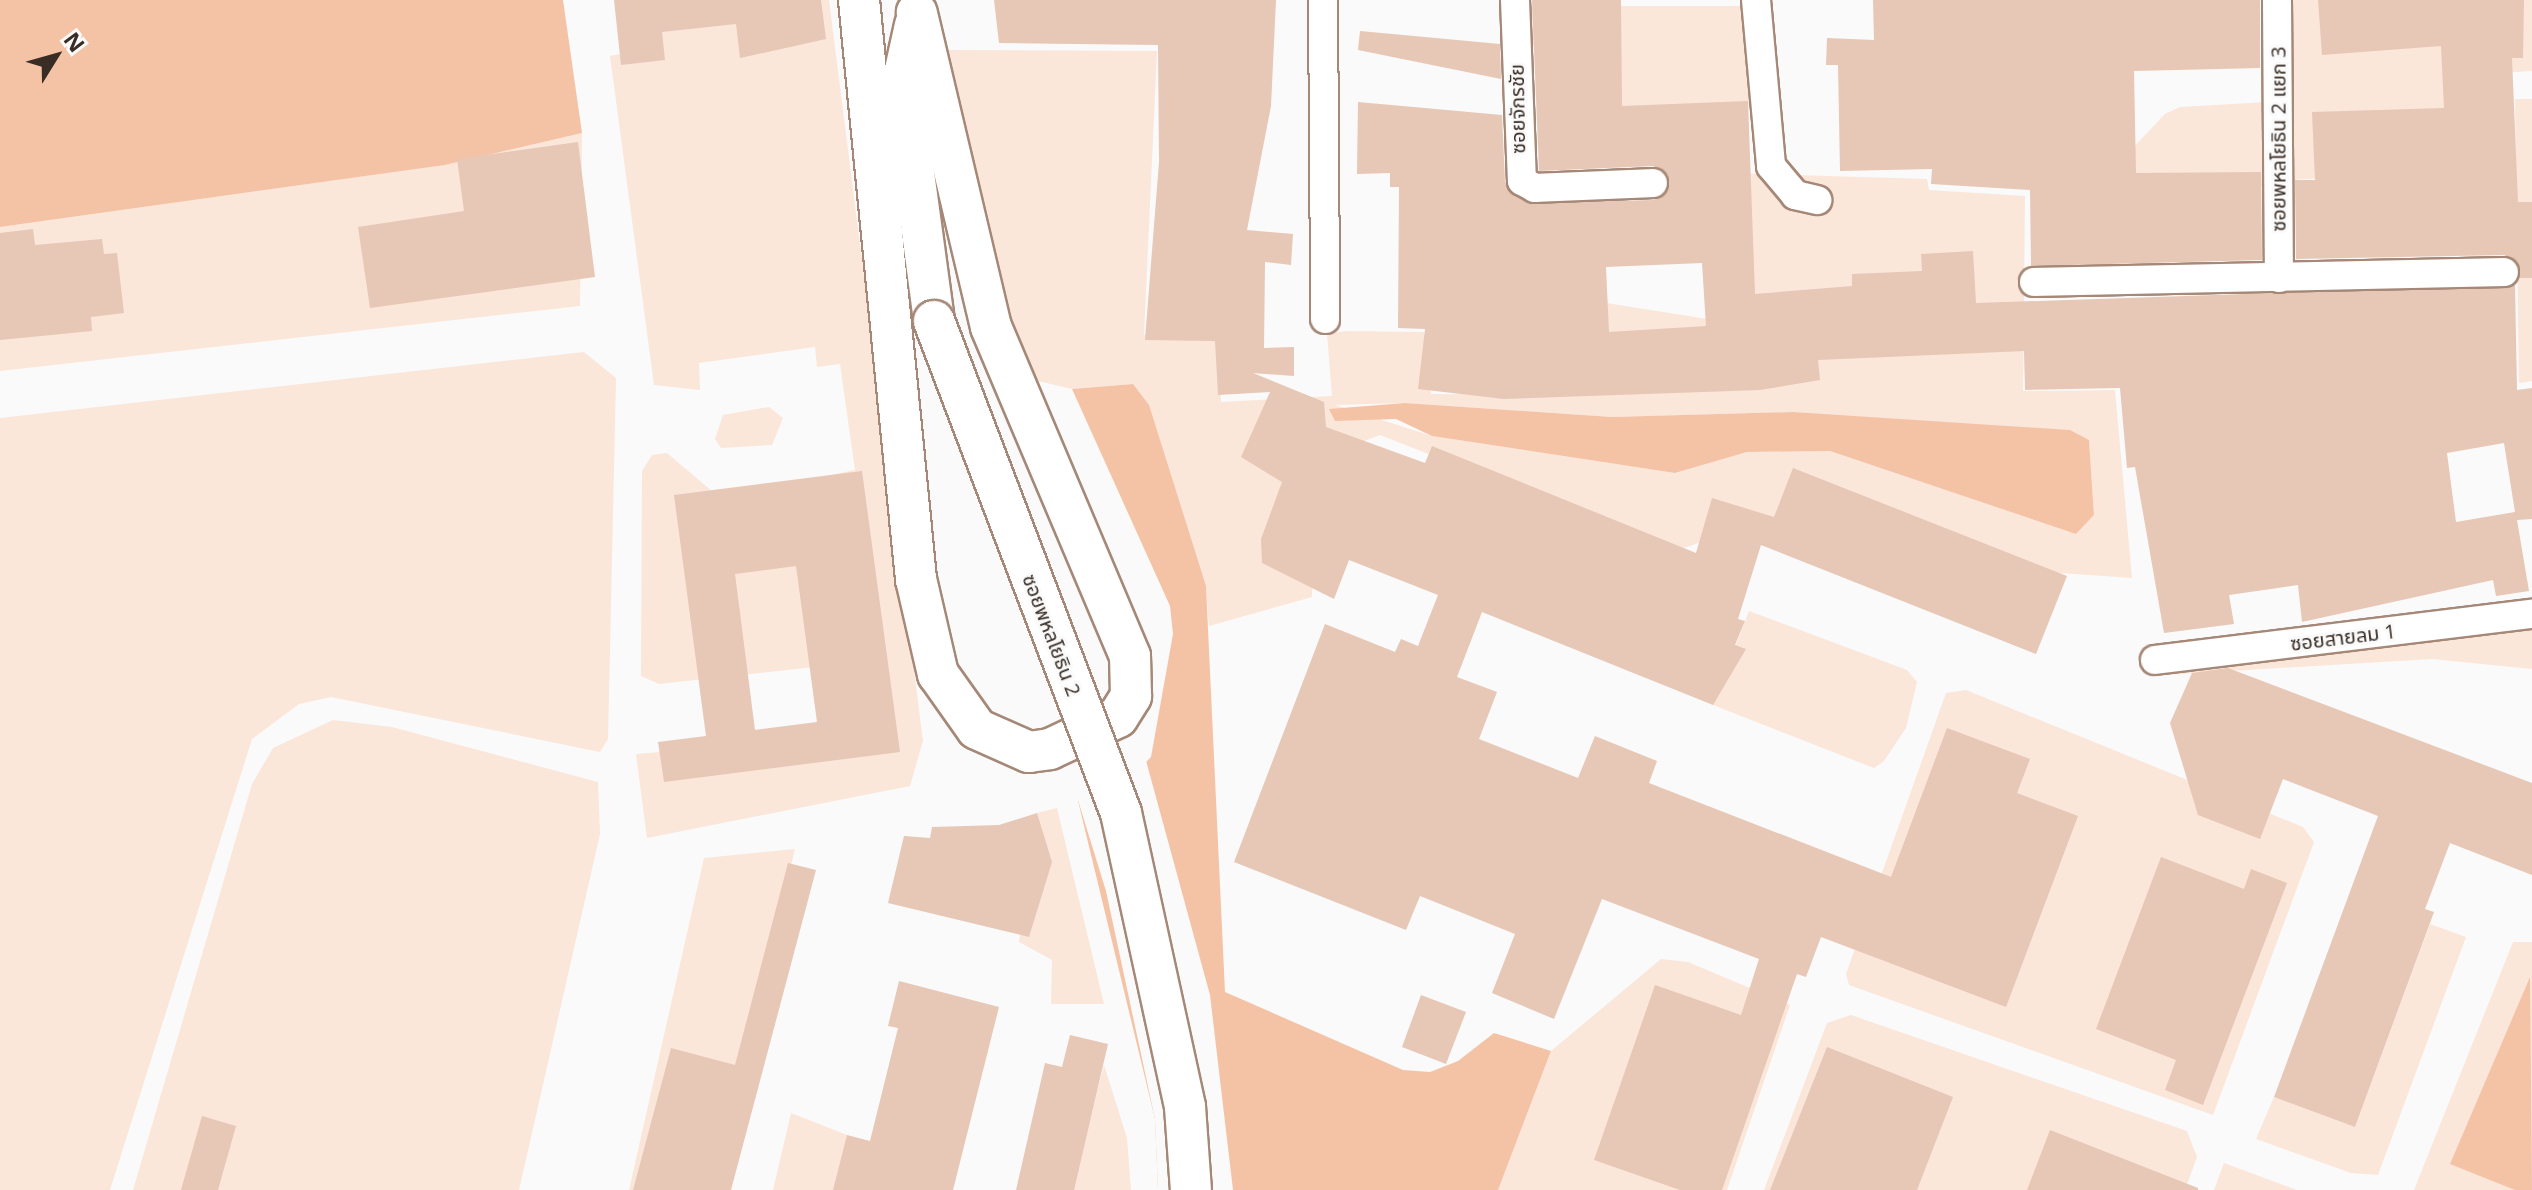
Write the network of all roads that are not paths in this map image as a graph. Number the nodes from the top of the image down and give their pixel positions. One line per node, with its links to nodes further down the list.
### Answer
1 (1323, 0): 13 (street)
2 (1515, 0): 8 (street, ซอยจักรชัย)
3 (1756, 0): 9 (street)
4 (2277, 0): 11 (street, ซอยพหลโยธิน 2 แยก 3)
5 (917, 6): 6 (street); 7 (street, ซอยพหลโยธิน 2)
6 (860, 7): 7 (street, ซอยพหลโยธิน 2)
7 (902, 84): 16 (street, ซอยพหลโยธิน 2, bridge)
8 (1653, 183)
9 (1817, 200)
10 (2504, 272): 11 (street)
11 (2279, 278): 12 (street)
12 (2034, 282)
13 (1325, 319)
14 (2532, 614): 15 (street, ซอยสายลม 1)
15 (2155, 660)
16 (1191, 1190)

